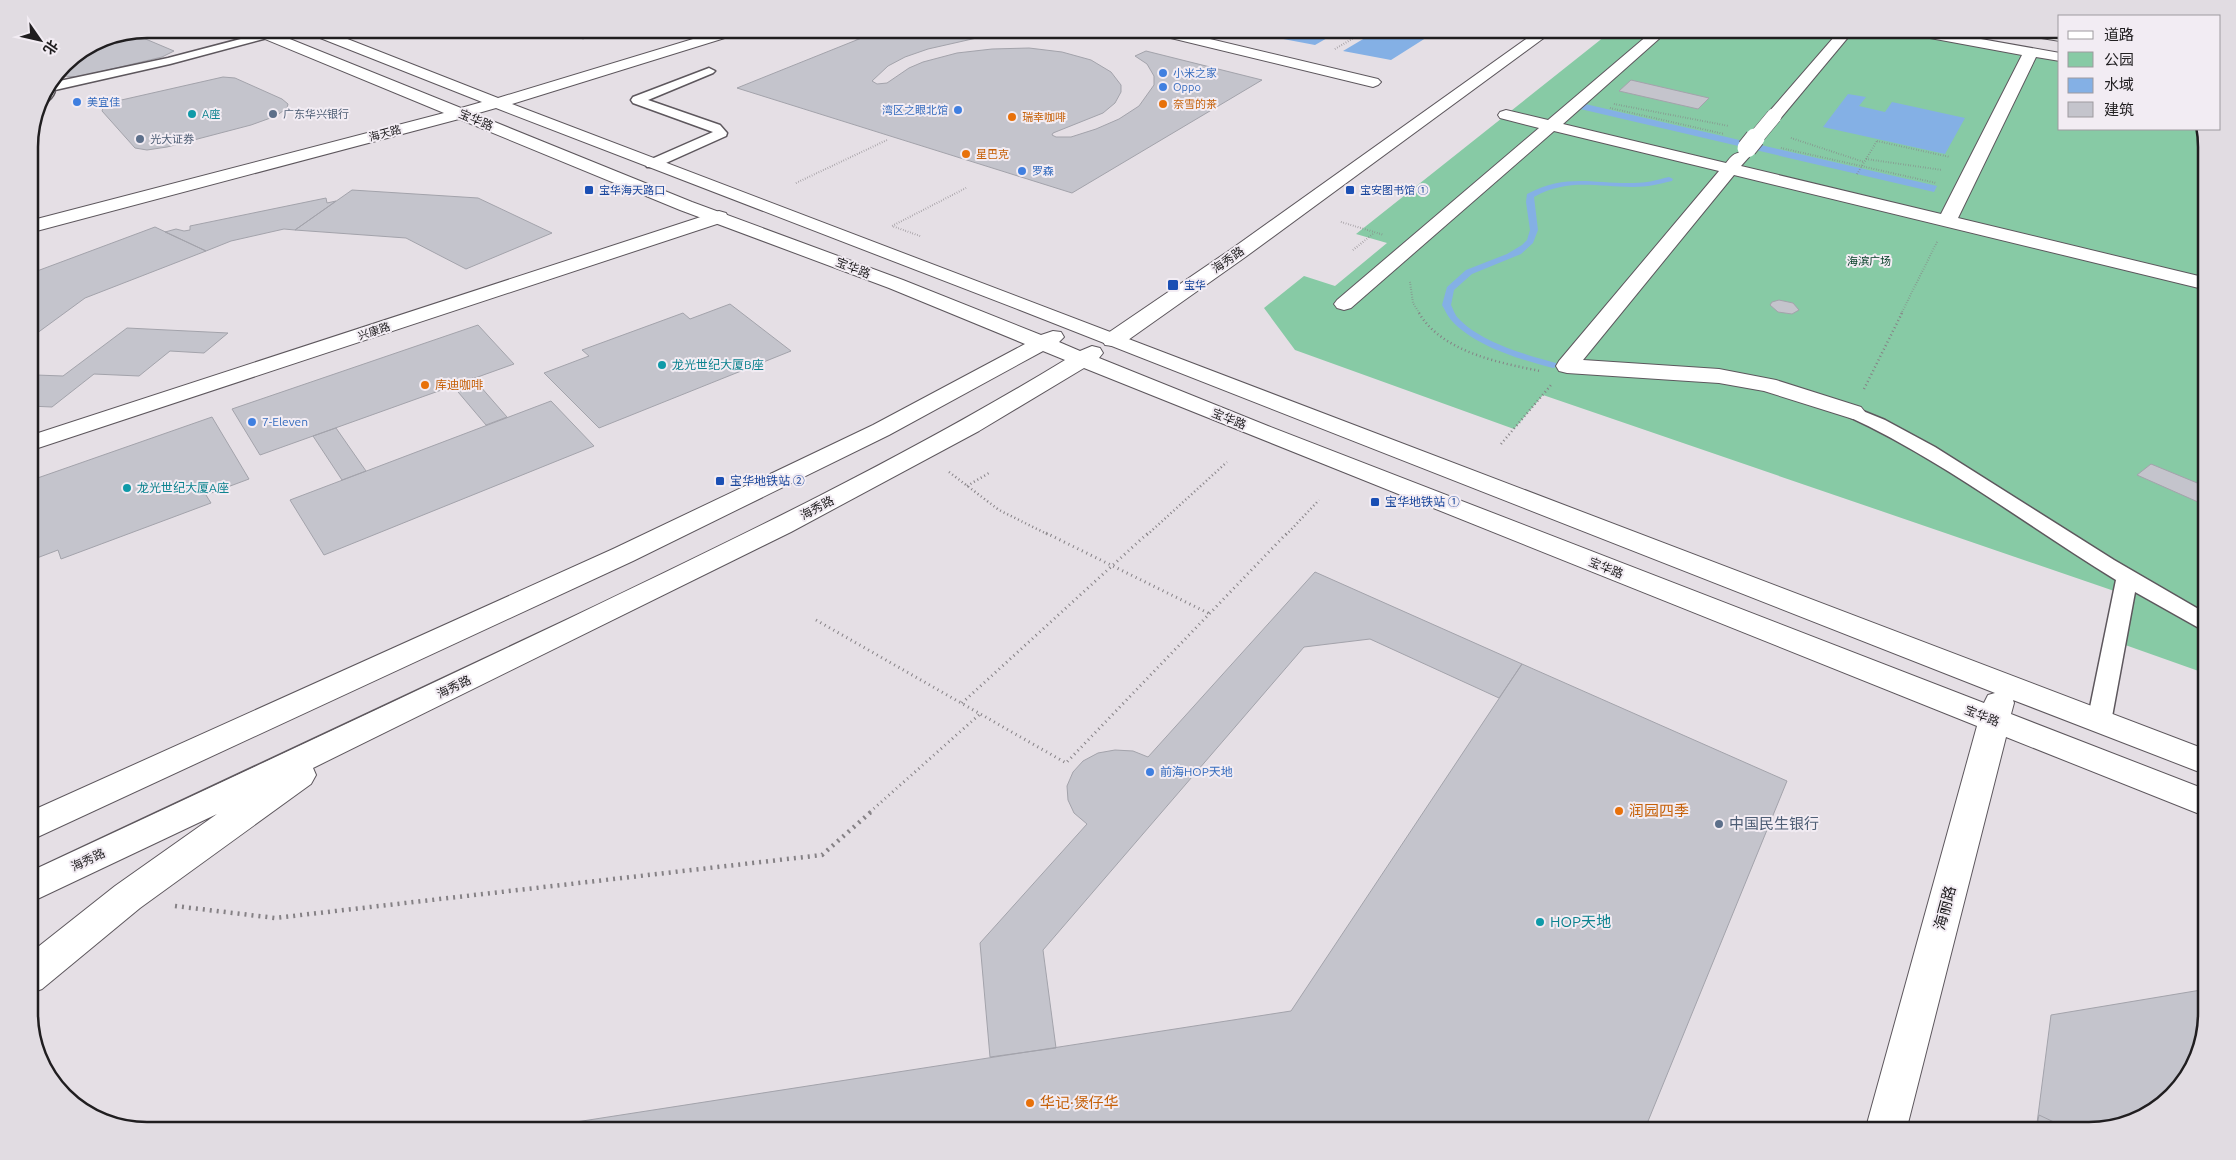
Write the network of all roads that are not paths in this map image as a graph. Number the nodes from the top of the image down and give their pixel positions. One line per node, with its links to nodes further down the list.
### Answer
1 (241, 38): 15 (lane)
2 (275, 38): 17 (main road, 宝华路)
3 (333, 38): 16 (main road, 宝华路)
4 (678, 38): 16 (main road, 海天路)
5 (711, 38): 16 (main road, 海天路)
6 (1189, 38): 14 (main road)
7 (1537, 38): 30 (main road, 海秀路)
8 (1652, 38): 20 (main road)
9 (1840, 38): 22 (main road, bridge)
10 (1953, 38): 11 (main road)
11 (2031, 52): 12 (main road); 25 (main road)
12 (2058, 57)
13 (709, 71): 21 (lane)
14 (1373, 82)
15 (57, 85)
16 (488, 98): 17 (main road, 海天路); 18 (main road, 海天路); 21 (main road, 宝华路)
17 (441, 106): 18 (main road, 宝华路); 23 (main road, 海天路)
18 (458, 112): 24 (main road, 宝华路); 26 (main road, 海天路)
19 (1506, 115): 20 (main road)
20 (1551, 125): 22 (main road); 28 (main road)
21 (652, 164): 29 (main road, 宝华路)
22 (1730, 169): 25 (main road); 33 (main road)
23 (38, 213)
24 (719, 217): 31 (main road, 宝华路); 35 (main road, 兴康路)
25 (1947, 221): 27 (main road)
26 (38, 226)
27 (2198, 282)
28 (1344, 304)
29 (1074, 324): 30 (main road, 宝华路); 31 (main road)
30 (1113, 340): 32 (main road, 海秀路); 34 (main road, 宝华路)
31 (1043, 343): 32 (main road, 宝华路); 37 (main road)
32 (1082, 359): 36 (main road, 宝华路); 39 (main road, 海秀路)
33 (1853, 412): 38 (lane)
34 (1348, 432): 36 (main road); 41 (main road, 宝华路)
35 (38, 441)
36 (1322, 456): 42 (main road, 宝华路)
37 (602, 564): 39 (main road); 47 (main road)
38 (2127, 578): 40 (lane); 43 (lane)
39 (631, 601): 44 (main road, 海秀路)
40 (2198, 618)
41 (2004, 685): 42 (main road, 海丽路); 43 (main road, 宝华路)
42 (1994, 721): 46 (main road, 宝华路); 50 (main road, 海丽路)
43 (2099, 722): 45 (main road, 宝华路)
44 (371, 727): 48 (main road, 海秀路); 49 (main road)
45 (2198, 760)
46 (2198, 800)
47 (38, 823)
48 (38, 884)
49 (38, 969)
50 (1887, 1122)

